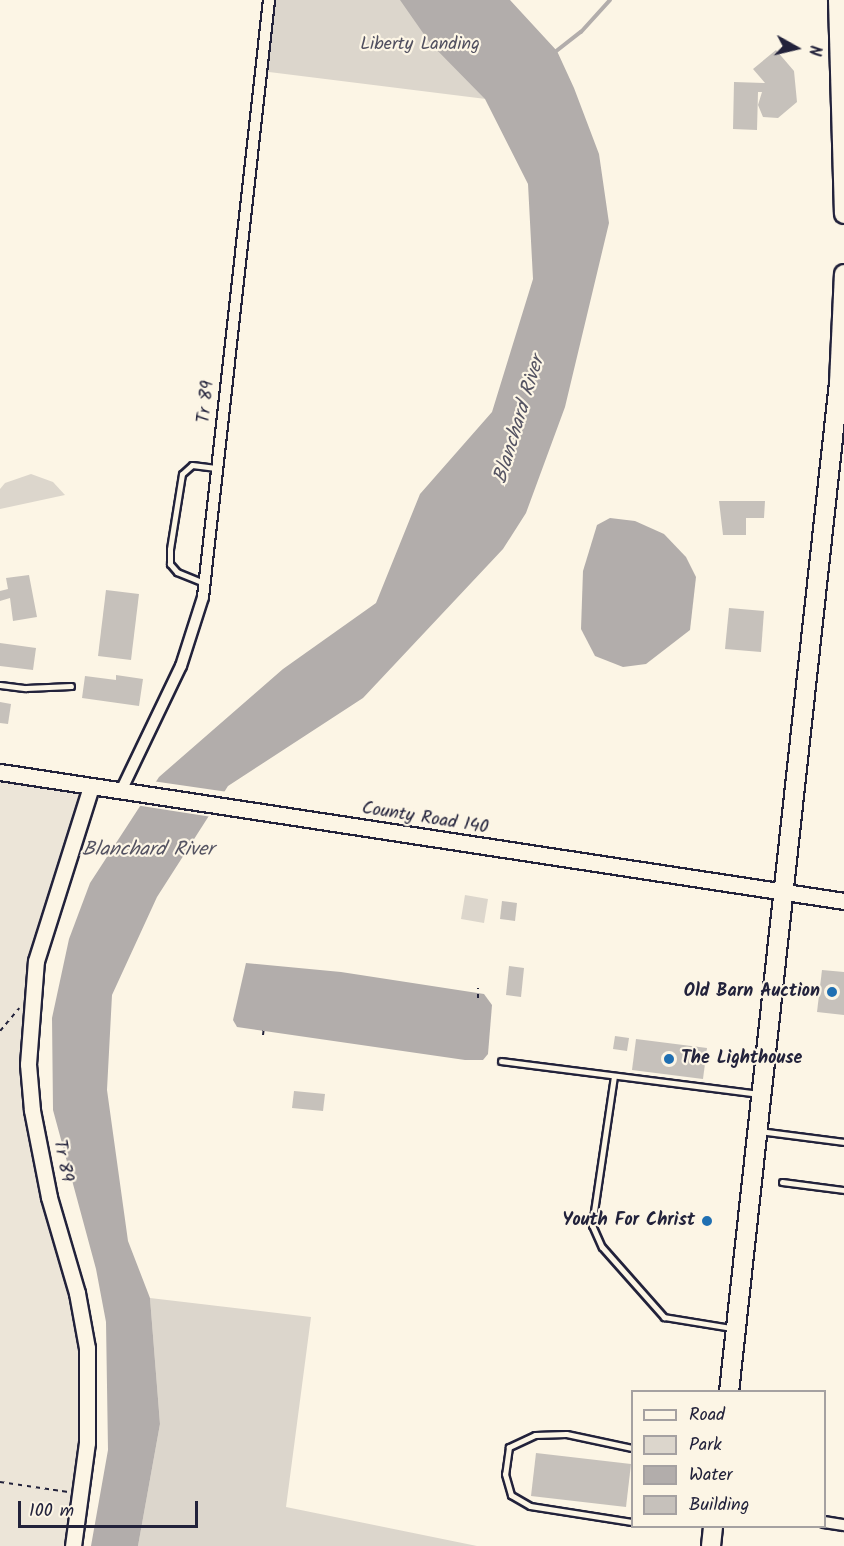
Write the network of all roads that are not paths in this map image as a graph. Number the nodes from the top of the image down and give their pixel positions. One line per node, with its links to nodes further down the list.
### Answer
1 (268, 0): 5 (street, Tr 89)
2 (838, 0): 3 (main road)
3 (844, 214)
4 (844, 274): 12 (main road)
5 (219, 468): 6 (street, Tr 89); 6 (lane)
6 (206, 583): 11 (street, Tr 89)
7 (0, 685): 8 (lane)
8 (71, 686)
9 (0, 772): 10 (street, County Road 140)
10 (91, 787): 11 (street, County Road 140); 28 (street, Tr 89)
11 (128, 792): 12 (street, County Road 140)
12 (783, 892): 13 (street, County Road 140); 16 (main road)
13 (844, 901)
14 (501, 1061): 15 (lane)
15 (614, 1076): 16 (lane); 21 (lane)
16 (761, 1095): 17 (main road)
17 (757, 1131): 18 (lane); 21 (main road)
18 (844, 1142)
19 (782, 1182): 20 (lane)
20 (844, 1190)
21 (736, 1328): 22 (main road)
22 (729, 1390)
23 (631, 1448): 24 (lane)
24 (631, 1522)
25 (826, 1522): 26 (street)
26 (844, 1525)
27 (713, 1528): 29 (main road)
28 (73, 1546)
29 (711, 1546)

